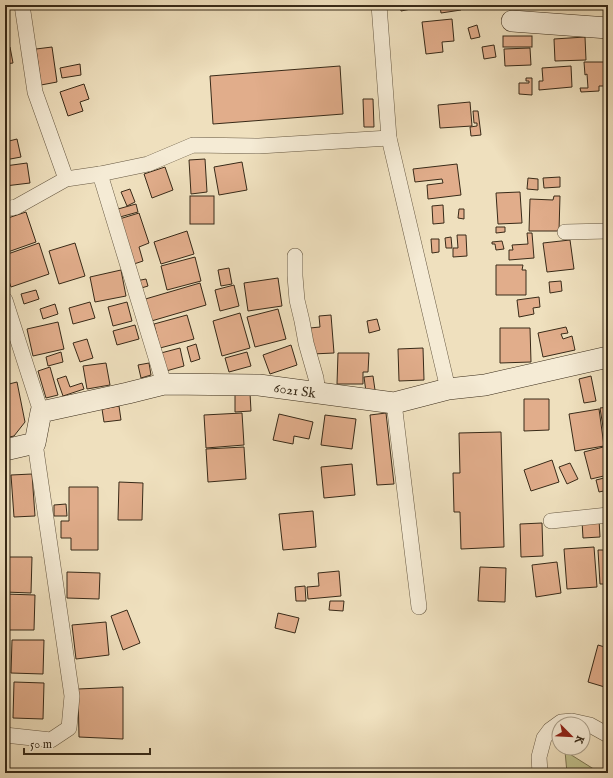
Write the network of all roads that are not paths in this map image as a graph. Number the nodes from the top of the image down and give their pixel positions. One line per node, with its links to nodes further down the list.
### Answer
1 (22, 5): 7 (street)
2 (379, 5): 5 (street)
3 (512, 21): 4 (street)
4 (608, 28)
5 (389, 138): 6 (street); 15 (street)
6 (100, 174): 7 (street); 14 (street)
7 (66, 179): 8 (street)
8 (5, 209)
9 (608, 231): 10 (street)
10 (565, 232)
11 (295, 256): 16 (street)
12 (5, 300): 18 (street)
13 (608, 357): 15 (street, 6021 Sk)
14 (164, 384): 16 (street, 6021 Sk); 18 (street, 6021 Sk)
15 (448, 388): 17 (street, 6021 Sk)
16 (318, 393): 17 (street, 6021 Sk)
17 (394, 403): 23 (street)
18 (41, 412): 19 (street)
19 (36, 443): 20 (street); 24 (street)
20 (5, 450)
21 (608, 515): 22 (street)
22 (551, 521)
23 (419, 607)
24 (5, 735)
25 (608, 735): 26 (street)
26 (540, 773)

